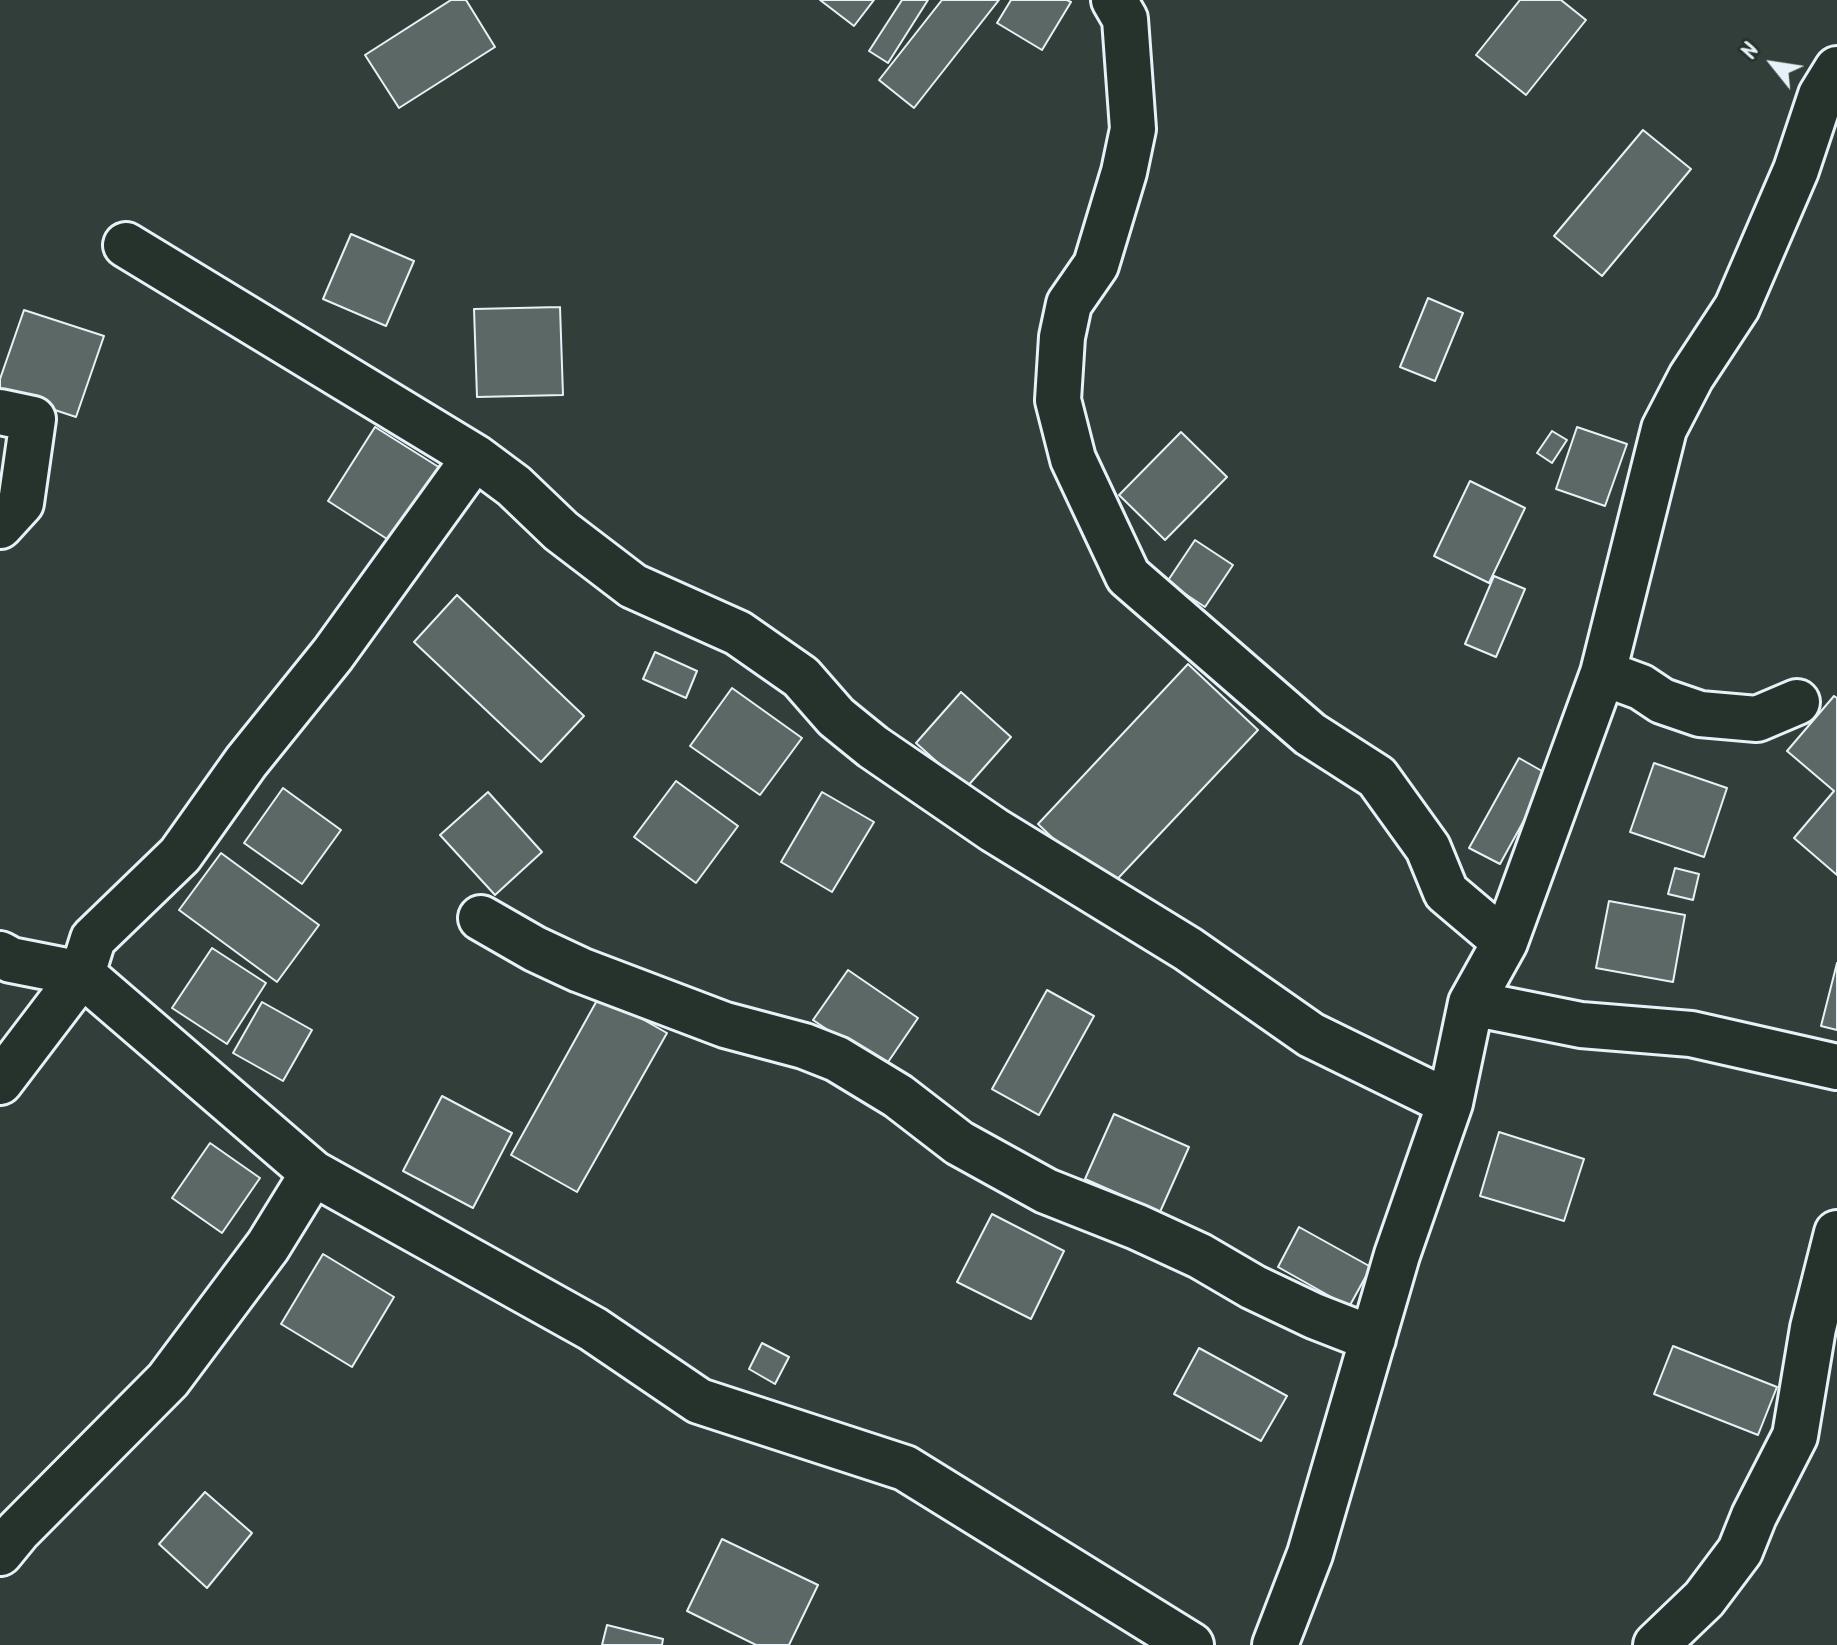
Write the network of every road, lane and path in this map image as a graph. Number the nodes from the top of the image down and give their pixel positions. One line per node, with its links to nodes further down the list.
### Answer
1 (1121, 6): 10 (street)
2 (1837, 69): 7 (street)
3 (126, 245): 5 (street)
4 (0, 412): 6 (street)
5 (475, 457): 12 (street); 16 (street)
6 (0, 526)
7 (1603, 673): 8 (street); 10 (street)
8 (1797, 702)
9 (481, 918): 19 (street)
10 (1505, 942): 13 (street)
11 (0, 954): 12 (street)
12 (82, 974): 15 (street); 17 (street)
13 (1471, 1003): 14 (street); 16 (street)
14 (1837, 1067)
15 (0, 1082)
16 (1450, 1103): 19 (street)
17 (313, 1173): 20 (street); 21 (street)
18 (1837, 1233): 23 (street)
19 (1373, 1339): 22 (street)
20 (0, 1553)
21 (1191, 1645)
22 (1275, 1645)
23 (1656, 1645)

